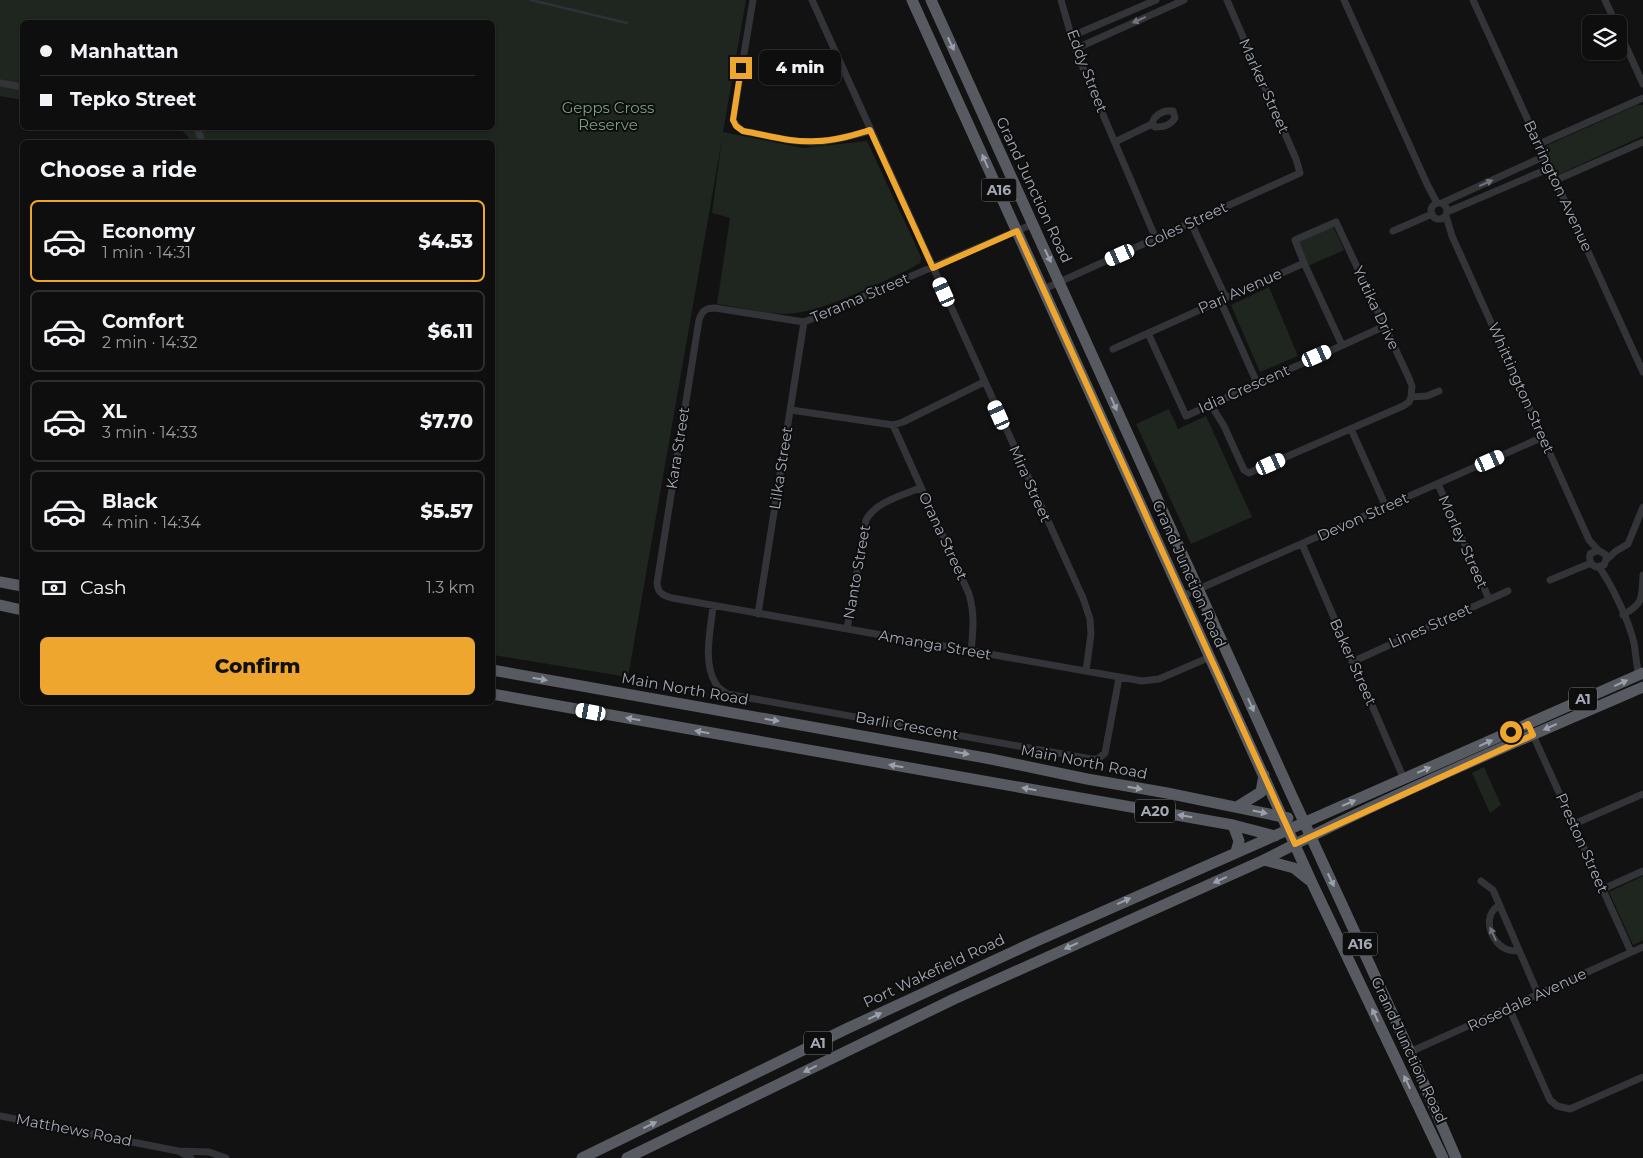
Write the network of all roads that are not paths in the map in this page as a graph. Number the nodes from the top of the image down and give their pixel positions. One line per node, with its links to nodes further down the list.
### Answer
1 (752, 0): 21 (street)
2 (812, 0): 21 (street, Mira Street)
3 (912, 0): 33 (highway, Grand Junction Road / A16, one-way to 3)
4 (931, 0): 32 (highway, Grand Junction Road / A16, one-way to 32)
5 (1061, 0): 13 (street, Eddy Street)
6 (1156, 0): 13 (street)
7 (1184, 0): 14 (street, one-way to 14)
8 (1227, 0): 27 (street, Marker Street)
9 (1344, 0): 29 (street, Whittington Street)
10 (1472, 0): 24 (street, Barrington Avenue)
11 (1605, 0): 12 (street)
12 (1612, 15)
13 (1072, 36): 14 (street, Eddy Street)
14 (1075, 49): 22 (street, Eddy Street)
15 (1627, 49): 17 (street)
16 (0, 83): 18 (street)
17 (1643, 84)
18 (20, 87)
19 (1643, 98): 24 (street)
20 (1152, 124): 22 (street)
21 (870, 130): 38 (street, Mira Street)
22 (1115, 142): 36 (street, Eddy Street)
23 (1643, 142): 28 (street)
24 (1540, 144): 25 (street, Barrington Avenue)
25 (1545, 156): 26 (street, Barrington Avenue); 29 (street, one-way to 25)
26 (1550, 168): 28 (street, Barrington Avenue); 30 (street)
27 (1300, 173): 31 (street, Coles Street)
28 (1556, 180): 48 (street, Barrington Avenue)
29 (1436, 209): 30 (street); 30 (street, Whittington Street); 34 (street); 35 (street, Whittington Street)
30 (1446, 214): 35 (street, Whittington Street)
31 (1192, 223): 36 (street, Coles Street); 41 (street)
32 (1033, 224): 33 (street, Terama Street); 39 (highway, Grand Junction Road / A16, one-way to 39)
33 (1017, 231): 38 (street, Terama Street); 40 (highway, Grand Junction Road / A16)
34 (1393, 231)
35 (1452, 236): 57 (street, Whittington Street)
36 (1156, 239): 39 (street, Coles Street)
37 (1304, 263): 41 (street, Pari Avenue); 44 (street, Yutika Drive); 46 (street)
38 (933, 268): 43 (street, Terama Street); 49 (street, Mira Street)
39 (1059, 282): 40 (street, Coles Street); 71 (highway, Grand Junction Road / A16, one-way to 71)
40 (1044, 289): 74 (highway, Grand Junction Road / A16)
41 (1223, 299): 45 (street, Pari Avenue); 50 (street)
42 (708, 308): 43 (street, Terama Street); 72 (street, Kara Street)
43 (804, 322): 54 (street, Lilka Street)
44 (1384, 326): 46 (street, Idia Crescent); 52 (street, Yutika Drive)
45 (1148, 333): 47 (street, Pari Avenue); 53 (street, Idia Crescent)
46 (1342, 345): 50 (street, Idia Crescent)
47 (1113, 349)
48 (1643, 372)
49 (984, 382): 55 (street); 88 (street, Mira Street)
50 (1258, 383): 53 (street, Idia Crescent)
51 (1440, 390): 52 (street)
52 (1411, 397): 56 (street)
53 (1211, 405): 56 (street)
54 (791, 410): 55 (street); 79 (street, Lilka Street)
55 (892, 425): 59 (street, Orana Street)
56 (1351, 429): 60 (street)
57 (1543, 437): 58 (street, Devon Street); 62 (street, Whittington Street)
58 (1438, 484): 60 (street, Devon Street); 75 (street, Morley Street)
59 (920, 488): 81 (street, Nanto Street); 83 (street, Orana Street)
60 (1386, 507): 63 (street, Devon Street)
61 (1643, 507): 65 (street)
62 (1589, 540): 64 (street, Whittington Street); 65 (street, Whittington Street)
63 (1302, 544): 71 (street, Devon Street); 86 (street, Baker Street)
64 (1590, 554): 65 (street); 66 (street, Whittington Street)
65 (1602, 559): 66 (street); 80 (street)
66 (1591, 564): 68 (street)
67 (1643, 575): 80 (street)
68 (1550, 580)
69 (0, 582): 70 (highway)
70 (20, 586)
71 (1199, 589): 74 (street, Devon Street); 82 (highway, Grand Junction Road / A16)
72 (658, 591): 77 (street, Amanga Street)
73 (1508, 591): 75 (street, Lines Street)
74 (1183, 596): 84 (highway, Grand Junction Road / A16)
75 (1489, 600): 86 (street, Lines Street)
76 (0, 605): 78 (highway)
77 (713, 606): 79 (street, Amanga Street); 89 (street, Barli Crescent)
78 (20, 610)
79 (758, 614): 81 (street, Amanga Street)
80 (1623, 615): 90 (street)
81 (847, 629): 83 (street, Amanga Street)
82 (1221, 638): 84 (highway); 85 (highway, Grand Junction Road / A16)
83 (971, 652): 88 (street, Amanga Street)
84 (1210, 657): 85 (highway); 89 (street, Amanga Street); 93 (highway, Grand Junction Road / A16)
85 (1231, 660): 100 (highway, Grand Junction Road / A16, one-way to 100)
86 (1352, 662): 94 (street, Baker Street)
87 (495, 671): 95 (highway, Main North Road / A20, one-way to 95)
88 (1086, 671): 89 (street, Amanga Street)
89 (1119, 678)
90 (1642, 680): 92 (highway, A1)
91 (495, 695): 97 (highway, A20, one-way to 91)
92 (1531, 729): 94 (highway, A1, one-way to 92); 101 (street, Preston Street); 105 (highway, A1)
93 (1264, 775): 98 (highway); 99 (highway, Grand Junction Road / A16)
94 (1404, 779): 100 (highway, A1, one-way to 94)
95 (1087, 780): 97 (highway); 98 (highway, Main North Road / A20, one-way to 98)
96 (1643, 794): 101 (street)
97 (1084, 798): 102 (highway, A20, one-way to 97)
98 (1237, 807): 99 (highway, Main North Road / A20, one-way to 99)
99 (1282, 816): 100 (highway, Main North Road / A20); 103 (highway, Grand Junction Road / A16)
100 (1304, 822): 103 (highway, Port Wakefield Road / A1); 105 (highway, Grand Junction Road / A16)
101 (1574, 824): 112 (street, Preston Street)
102 (1233, 825): 104 (highway, A20); 107 (highway)
103 (1288, 829): 104 (highway, Port Wakefield Road / A1); 106 (highway, Grand Junction Road / A16)
104 (1274, 836): 106 (highway, A20); 107 (highway, Port Wakefield Road / A1)
105 (1311, 836): 106 (highway, A1); 123 (highway, Grand Junction Road / A16, one-way to 123)
106 (1295, 844): 108 (highway, A1); 111 (highway, Grand Junction Road / A16)
107 (1236, 852): 114 (highway, Port Wakefield Road / A1, one-way to 107)
108 (1264, 860): 111 (highway); 115 (highway, A1, one-way to 115)
109 (1643, 871): 112 (street)
110 (1481, 881): 113 (street)
111 (1313, 885): 124 (highway, Grand Junction Road / A16, one-way to 111)
112 (1603, 890): 118 (street, Preston Street)
113 (1499, 904): 117 (street); 117 (street, one-way to 113)
114 (1099, 912): 115 (highway); 121 (highway, Port Wakefield Road / A1, one-way to 114)
115 (1107, 930): 122 (highway, A1, one-way to 122)
116 (1643, 947): 118 (street, Rosedale Avenue)
117 (1519, 950): 119 (street)
118 (1631, 952): 119 (street, Rosedale Avenue)
119 (1538, 994): 120 (street, Rosedale Avenue)
120 (1509, 1008): 123 (street, Rosedale Avenue); 125 (street)
121 (846, 1029): 122 (highway); 127 (highway, Port Wakefield Road / A1, one-way to 121)
122 (854, 1047): 133 (highway, A1, one-way to 133)
123 (1410, 1052): 124 (highway); 135 (highway, Grand Junction Road / A16)
124 (1396, 1059): 134 (highway, Grand Junction Road / A16, one-way to 124)
125 (1643, 1076)
126 (0, 1116): 128 (street, Matthews Road)
127 (606, 1147): 131 (highway, Port Wakefield Road / A1); 132 (highway)
128 (178, 1151): 129 (street, Matthews Road); 130 (street, Matthews Road)
129 (190, 1158)
130 (226, 1158)
131 (582, 1158)
132 (600, 1158)
133 (627, 1158)
134 (1442, 1158)
135 (1456, 1158)

